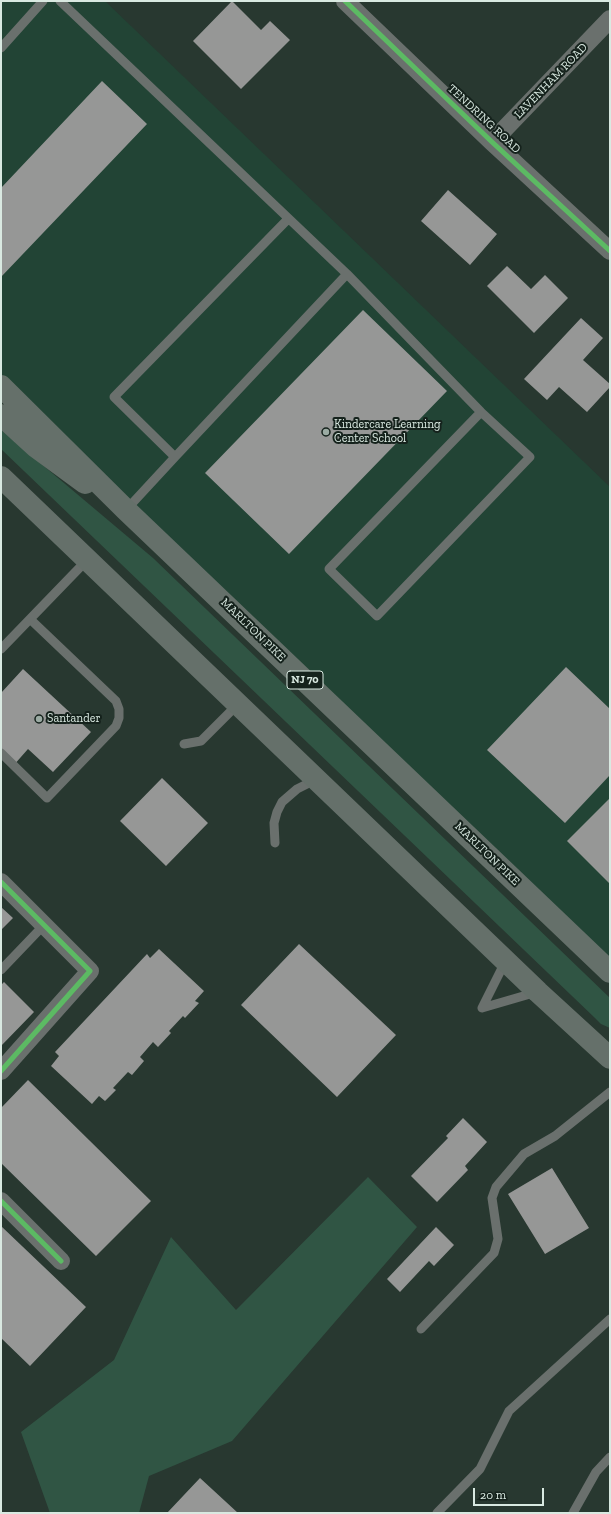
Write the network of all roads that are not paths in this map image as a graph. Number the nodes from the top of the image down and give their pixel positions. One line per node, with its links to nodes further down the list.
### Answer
1 (43, 1): 5 (lane)
2 (60, 1): 7 (lane)
3 (345, 1): 6 (street, TENDRING ROAD)
4 (610, 20): 6 (street, LAVENHAM ROAD)
5 (1, 48)
6 (492, 142): 8 (street, TENDRING ROAD)
7 (288, 219): 9 (lane); 13 (lane)
8 (610, 251)
9 (347, 274): 11 (lane); 13 (lane)
10 (1, 386): 15 (highway, MARLTON PIKE / NJ 70)
11 (481, 412): 11 (lane)
12 (1, 415): 15 (highway)
13 (175, 457): 15 (lane)
14 (5, 486): 16 (highway)
15 (126, 510): 28 (highway, MARLTON PIKE / NJ 70)
16 (87, 560): 17 (lane); 19 (highway)
17 (30, 619): 18 (lane); 21 (lane)
18 (1, 649)
19 (238, 704): 20 (lane); 22 (highway)
20 (184, 744)
21 (1, 753)
22 (316, 780): 23 (lane); 26 (highway)
23 (275, 843)
24 (1, 882): 25 (street)
25 (44, 925): 27 (lane); 31 (street)
26 (506, 961): 29 (highway); 29 (lane)
27 (1, 970)
28 (610, 972)
29 (538, 992): 30 (highway)
30 (610, 1058)
31 (1, 1071)
32 (610, 1092): 36 (lane)
33 (1, 1201): 34 (street)
34 (61, 1261)
35 (610, 1318): 38 (lane)
36 (421, 1329)
37 (610, 1456): 39 (lane)
38 (436, 1513)
39 (573, 1513)

